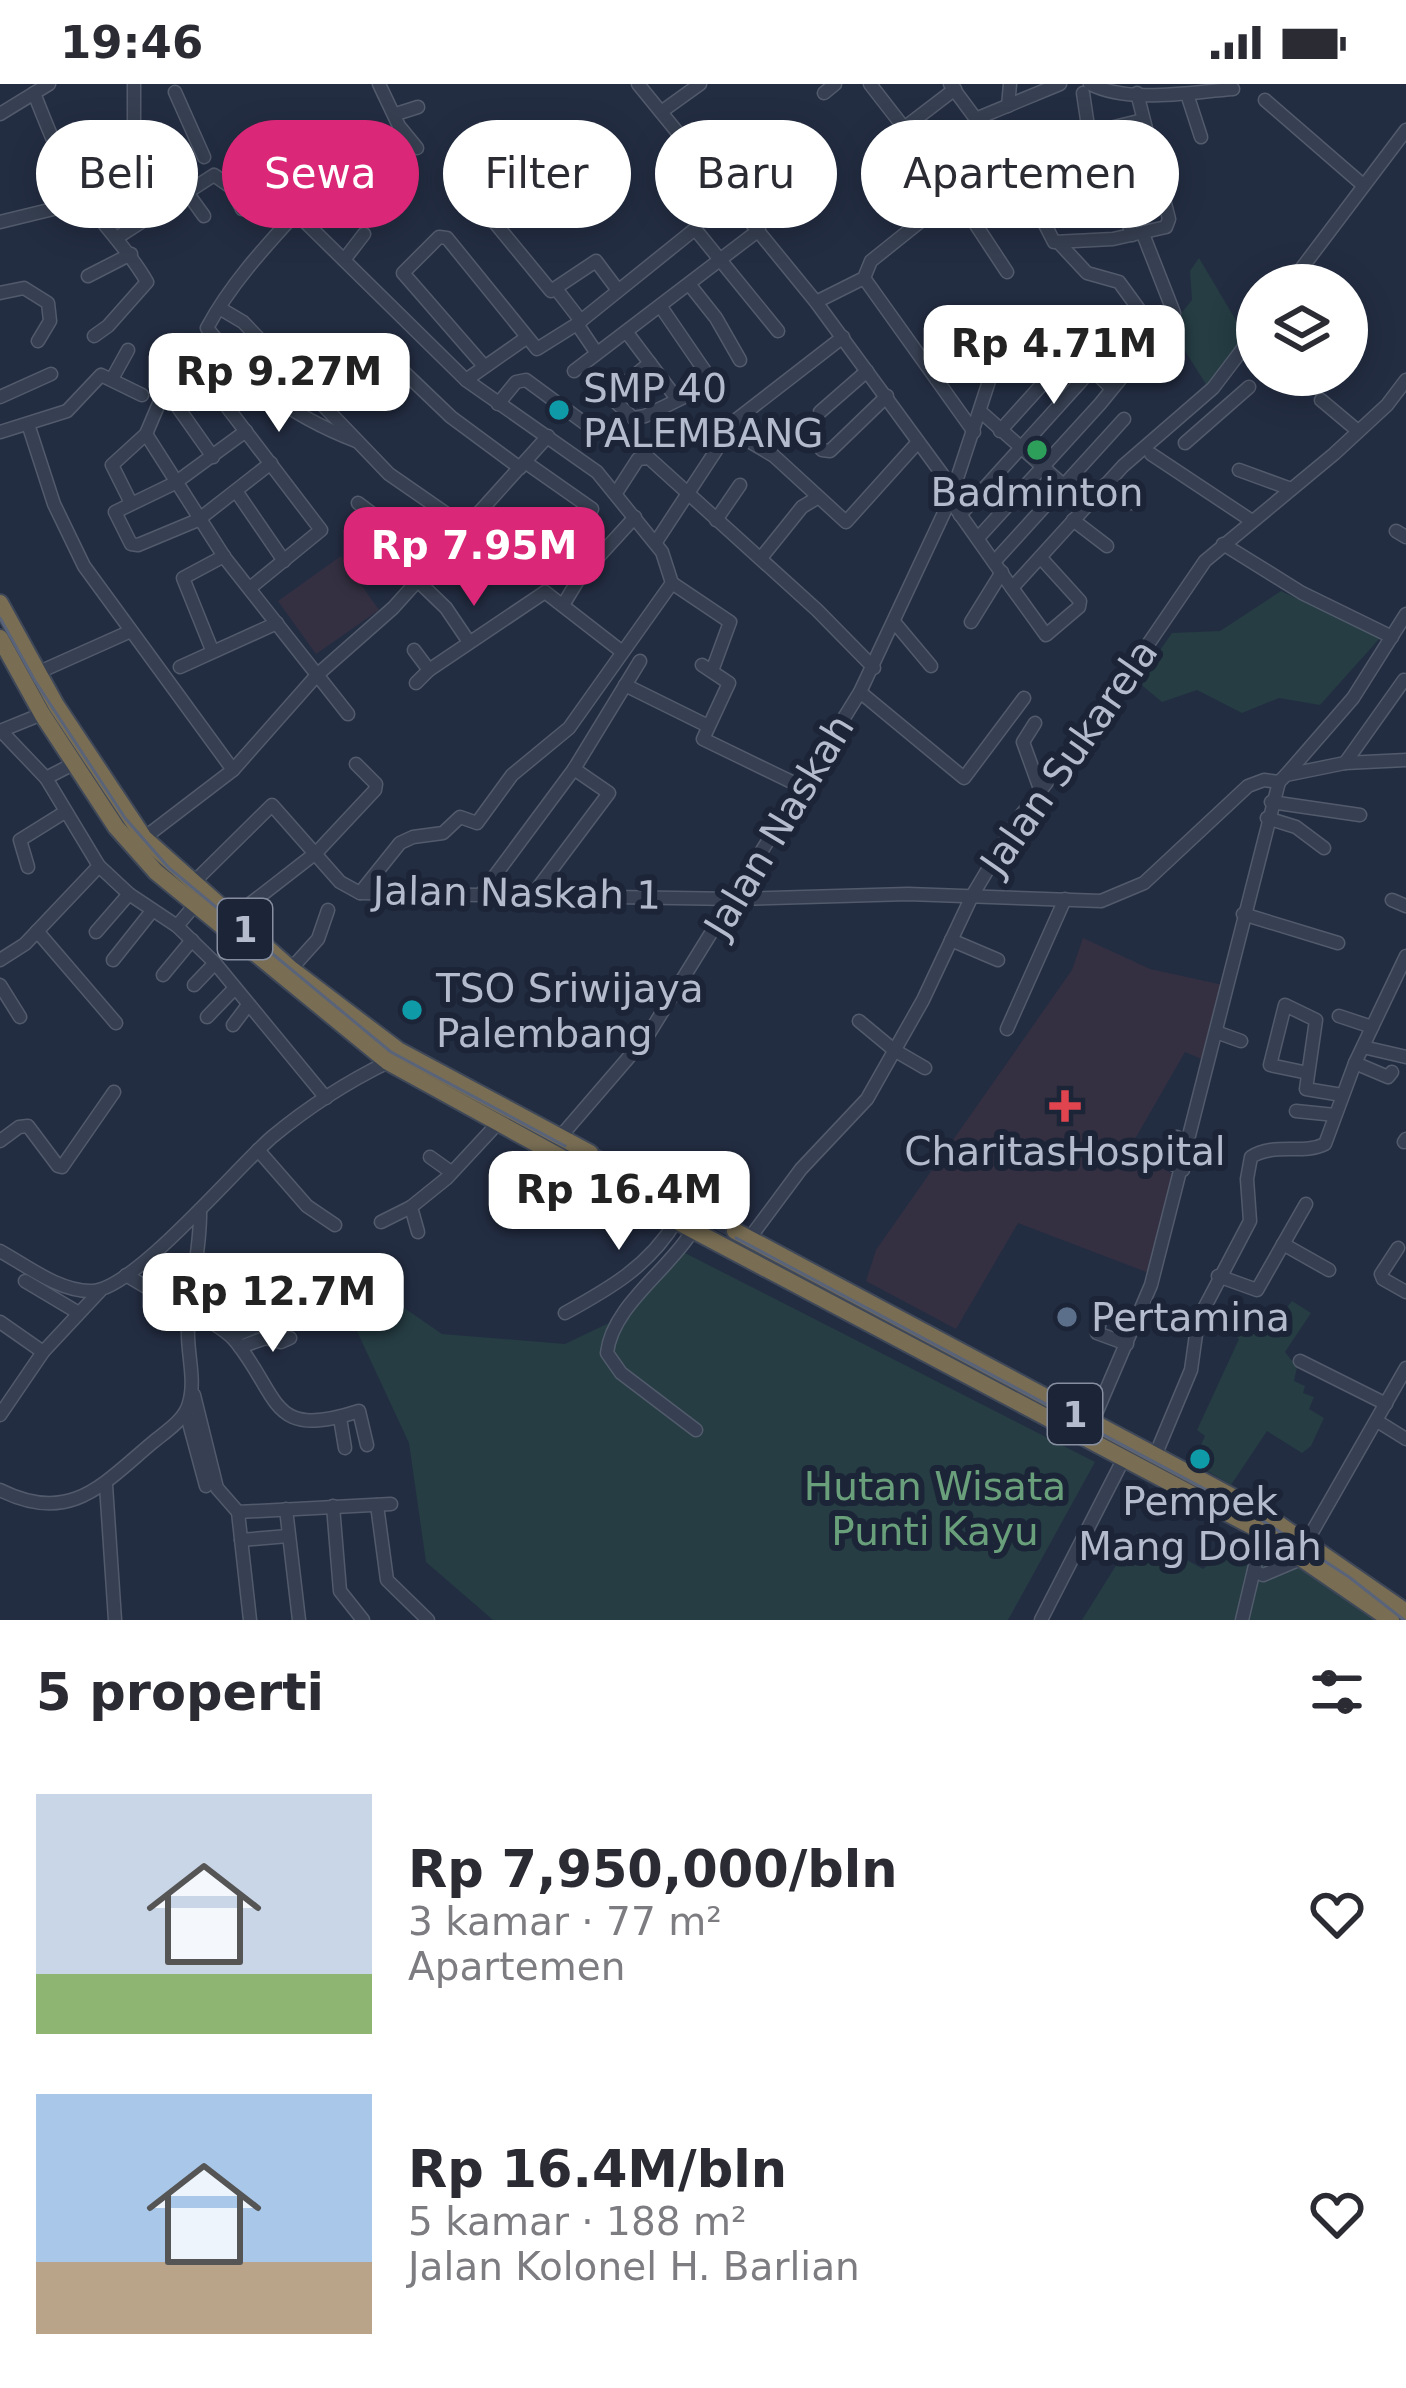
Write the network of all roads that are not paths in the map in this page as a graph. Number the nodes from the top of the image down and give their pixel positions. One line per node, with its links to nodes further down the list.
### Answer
1 (49, 84): 13 (street)
2 (134, 84): 24 (street)
3 (379, 84): 21 (street)
4 (638, 84): 19 (street)
5 (700, 84): 19 (street)
6 (870, 84): 26 (street)
7 (1010, 84): 17 (street)
8 (1060, 84): 17 (street)
9 (175, 87): 32 (street)
10 (952, 87): 22 (street); 27 (street)
11 (1226, 87): 15 (street)
12 (1087, 88): 14 (street); 28 (street)
13 (29, 91): 20 (street); 23 (street)
14 (1137, 93): 15 (street); 29 (street)
15 (1186, 94): 31 (street)
16 (1265, 100): 33 (street)
17 (1008, 106): 22 (street)
18 (418, 107): 21 (street)
19 (661, 112): 47 (street)
20 (0, 114)
21 (395, 114): 25 (street)
22 (978, 118)
23 (43, 120)
24 (135, 120)
25 (397, 120)
26 (898, 120)
27 (913, 120)
28 (1088, 120)
29 (1143, 120)
30 (1404, 135): 33 (street)
31 (1201, 137)
32 (204, 157)
33 (1363, 184): 55 (street)
34 (198, 208): 36 (street)
35 (36, 213): 37 (street)
36 (204, 216)
37 (0, 222)
38 (110, 228): 50 (street)
39 (131, 228): 50 (street)
40 (499, 228): 61 (street)
41 (915, 228): 58 (street)
42 (978, 228): 56 (street)
43 (1044, 228): 51 (street)
44 (1136, 228): 49 (street)
45 (1162, 228): 49 (street)
46 (695, 229): 54 (street); 60 (street)
47 (758, 230): 54 (street); 63 (street)
48 (364, 233): 53 (street)
49 (1138, 234): 51 (street); 71 (street)
50 (118, 237): 52 (street)
51 (1060, 244): 71 (street)
52 (131, 254): 57 (street); 72 (street)
53 (344, 260): 66 (street); 67 (street)
54 (720, 260): 59 (street); 69 (street)
55 (1304, 264)
56 (1007, 272)
57 (88, 276)
58 (864, 278): 63 (street); 112 (street)
59 (689, 284): 65 (street); 81 (street)
60 (617, 289): 61 (street); 68 (street)
61 (557, 290): 68 (street)
62 (0, 293): 75 (street)
63 (816, 302): 73 (street)
64 (426, 303): 67 (street); 74 (street); 83 (street)
65 (661, 307): 70 (street); 98 (street)
66 (221, 309): 116 (street); 116 (street)
67 (406, 320): 89 (street)
68 (579, 323): 74 (street); 79 (street)
69 (778, 331)
70 (628, 334): 79 (street); 82 (street)
71 (1157, 334): 91 (street)
72 (94, 336)
73 (842, 337): 84 (street); 107 (street)
74 (526, 338): 83 (street)
75 (38, 341)
76 (128, 350): 88 (street)
77 (1073, 350): 85 (street); 102 (street, Jalan Naskah); 109 (street)
78 (382, 351): 123 (street)
79 (596, 352): 86 (street)
80 (1236, 357): 95 (street)
81 (740, 360)
82 (650, 363): 98 (street); 98 (street)
83 (484, 366): 89 (street)
84 (867, 370): 94 (street); 101 (street)
85 (1093, 370): 91 (street); 119 (street)
86 (574, 371)
87 (51, 374): 97 (street)
88 (112, 379): 93 (street); 105 (street)
89 (466, 380): 100 (street)
90 (1406, 380): 110 (street, Jalan Sukarela)
91 (1110, 387): 124 (street)
92 (166, 389): 108 (street); 114 (street); 121 (street)
93 (142, 394)
94 (887, 396): 106 (street); 117 (street)
95 (1205, 396): 103 (street); 129 (street)
96 (1240, 396): 103 (street)
97 (0, 398)
98 (677, 399)
99 (1321, 400): 110 (street)
100 (498, 404): 113 (street); 115 (street)
101 (820, 412)
102 (981, 412): 109 (street); 112 (street, Jalan Naskah)
103 (1224, 412): 118 (street)
104 (1124, 418): 128 (street)
105 (28, 424): 111 (street); 169 (street)
106 (802, 426)
107 (730, 430): 134 (street); 135 (street)
108 (246, 431): 121 (street); 122 (street)
109 (1000, 431): 119 (street)
110 (1358, 431): 130 (street, Jalan Sukarela)
111 (0, 432)
112 (974, 432): 133 (street, Jalan Naskah)
113 (598, 433)
114 (146, 434): 126 (street); 138 (street)
115 (548, 436): 123 (street); 132 (street)
116 (356, 442): 147 (street)
117 (918, 442): 133 (street); 135 (street)
118 (1185, 443)
119 (1019, 448): 124 (street); 141 (street)
120 (1150, 454): 146 (street)
121 (213, 457): 126 (street)
122 (271, 463): 131 (street); 155 (street)
123 (523, 465): 140 (street); 147 (street)
124 (1040, 466): 128 (street); 148 (street)
125 (1239, 470): 130 (street)
126 (176, 484): 138 (street); 143 (street)
127 (740, 485): 144 (street)
128 (1063, 485): 139 (street); 157 (street)
129 (1106, 485): 137 (street); 139 (street)
130 (1291, 489): 146 (street, Jalan Sukarela)
131 (236, 491): 143 (street); 155 (street)
132 (616, 493): 134 (street); 142 (street)
133 (952, 494): 141 (street); 168 (street, Jalan Naskah)
134 (687, 495): 144 (street); 149 (street)
135 (817, 498): 153 (street)
136 (358, 502): 156 (street)
137 (1130, 502)
138 (131, 503): 143 (street)
139 (1086, 505): 145 (street)
140 (592, 509)
141 (960, 514): 148 (street)
142 (635, 517): 149 (street); 164 (street)
143 (198, 520): 152 (street)
144 (716, 520): 153 (street)
145 (1073, 520): 151 (street); 154 (street)
146 (1252, 521): 150 (street, Jalan Sukarela)
147 (467, 528): 156 (street)
148 (978, 538): 157 (street)
149 (656, 542): 159 (street)
150 (1223, 544): 170 (street); 202 (street, Jalan Sukarela)
151 (1107, 546)
152 (224, 556): 160 (street); 173 (street)
153 (761, 558): 179 (street)
154 (1041, 558): 161 (street); 161 (street)
155 (284, 561): 160 (street)
156 (435, 561): 158 (street)
157 (998, 567): 161 (street); 166 (street)
158 (418, 581): 172 (street); 182 (street)
159 (672, 583): 175 (street); 191 (street)
160 (250, 588): 167 (street)
161 (1012, 588)
162 (0, 591): 163 (street)
163 (1, 604): 181 (highway, 1)
164 (562, 604): 172 (street); 175 (street)
165 (1406, 614): 170 (street)
166 (971, 622)
167 (277, 623): 173 (street); 182 (street)
168 (896, 623): 177 (street); 179 (street, Jalan Naskah)
169 (131, 631): 181 (street); 198 (street)
170 (1392, 637): 200 (street)
171 (0, 638): 189 (highway, 1)
172 (469, 642): 180 (street)
173 (212, 650): 178 (street)
174 (414, 650): 180 (street)
175 (621, 651): 213 (street)
176 (640, 662): 185 (street)
177 (931, 666)
178 (180, 667)
179 (874, 668): 186 (street, Jalan Naskah)
180 (429, 670): 184 (street)
181 (37, 674): 207 (highway, 1)
182 (317, 675): 188 (street); 198 (street)
183 (1404, 680): 195 (street)
184 (416, 683)
185 (625, 685): 191 (street); 197 (street)
186 (860, 692): 187 (street); 201 (street, Jalan Naskah)
187 (1024, 698)
188 (348, 714)
189 (42, 715): 192 (street); 194 (highway, 1)
190 (1035, 723): 202 (street)
191 (708, 726): 201 (street)
192 (1, 732): 199 (street)
193 (1406, 760): 195 (street)
194 (75, 763): 199 (street); 220 (highway, 1)
195 (1345, 763): 200 (street)
196 (356, 764): 209 (street)
197 (574, 769): 214 (street); 215 (street)
198 (233, 770): 207 (street)
199 (46, 778): 204 (street)
200 (1282, 778): 203 (street); 219 (street, Jalan Naskah 1)
201 (802, 787): 218 (street, Jalan Naskah)
202 (1040, 789): 217 (street, Jalan Sukarela)
203 (1271, 802): 205 (street); 206 (street)
204 (65, 812): 210 (street); 211 (street)
205 (1360, 814)
206 (1267, 818): 208 (street); 223 (street)
207 (144, 838): 212 (highway, 1)
208 (1324, 848)
209 (317, 851): 212 (street, Jalan Naskah 1); 213 (street, Jalan Naskah 1); 224 (street)
210 (99, 866): 216 (street); 226 (street)
211 (28, 868)
212 (193, 883): 224 (highway, 1)
213 (360, 892): 214 (street, Jalan Naskah 1)
214 (482, 893): 215 (street, Jalan Naskah 1)
215 (534, 893): 218 (street, Jalan Naskah 1)
216 (129, 894): 222 (street); 227 (street)
217 (972, 896): 218 (street, Jalan Naskah 1); 219 (street, Jalan Naskah 1); 229 (street, Jalan Sukarela)
218 (735, 898): 266 (street, Jalan Naskah)
219 (1065, 899): 249 (street)
220 (194, 906): 225 (street); 255 (highway, 1)
221 (328, 910): 236 (street)
222 (152, 911): 225 (street); 233 (street)
223 (1243, 914): 230 (street); 250 (street)
224 (232, 918): 236 (highway, 1)
225 (177, 926): 228 (street)
226 (37, 931): 232 (street); 246 (street)
227 (96, 932)
228 (192, 940): 235 (street); 237 (street)
229 (951, 940): 234 (street); 253 (street, Jalan Sukarela)
230 (1338, 943)
231 (1406, 958): 248 (street)
232 (0, 960)
233 (113, 960)
234 (998, 960)
235 (214, 963): 238 (street); 239 (street)
236 (291, 969): 266 (highway, 1)
237 (163, 975)
238 (194, 985)
239 (236, 988): 241 (street); 244 (street)
240 (2, 994): 243 (street)
241 (248, 1005): 247 (street); 262 (street)
242 (1339, 1016): 248 (street)
243 (20, 1017)
244 (207, 1017)
245 (859, 1022): 253 (street)
246 (116, 1023)
247 (233, 1025)
248 (1372, 1027): 252 (street)
249 (1006, 1029)
250 (1216, 1031): 251 (street); 272 (street)
251 (1241, 1041)
252 (1363, 1047): 254 (street); 256 (street)
253 (894, 1050): 257 (street); 281 (street, Jalan Sukarela)
254 (1406, 1057)
255 (388, 1062): 262 (street); 265 (highway, 1)
256 (1355, 1063): 258 (street); 261 (street)
257 (925, 1068)
258 (1392, 1072)
259 (1308, 1073): 259 (street); 261 (street)
260 (114, 1092): 268 (street)
261 (1342, 1095): 264 (street)
262 (326, 1098): 269 (street)
263 (1296, 1111): 264 (street)
264 (1335, 1114): 287 (street)
265 (499, 1122): 273 (street); 279 (highway, 1)
266 (561, 1136): 270 (highway, 1)
267 (1177, 1137): 272 (street)
268 (0, 1141)
269 (258, 1150): 276 (street); 278 (street)
270 (590, 1153)
271 (430, 1157): 273 (street)
272 (1183, 1169): 299 (street)
273 (452, 1172): 275 (street)
274 (1306, 1204): 282 (street)
275 (411, 1207): 277 (street); 280 (street)
276 (200, 1210): 286 (street); 293 (street)
277 (381, 1222)
278 (335, 1225)
279 (685, 1226): 292 (street); 310 (street); 315 (highway, 1)
280 (418, 1232)
281 (742, 1235): 309 (highway, 1)
282 (1283, 1244): 285 (street); 287 (street)
283 (1398, 1248): 290 (street)
284 (0, 1251): 289 (street)
285 (1329, 1270)
286 (126, 1275): 289 (street); 293 (street)
287 (1218, 1276): 314 (street)
288 (25, 1281): 294 (street)
289 (102, 1290): 294 (street)
290 (1406, 1292)
291 (298, 1307): 298 (street)
292 (573, 1309)
293 (190, 1311): 298 (street); 303 (street)
294 (77, 1312): 300 (street)
295 (0, 1322): 300 (street)
296 (1100, 1322): 299 (street)
297 (290, 1338): 298 (street)
298 (236, 1342): 307 (street)
299 (1127, 1344): 309 (street)
300 (43, 1352): 306 (street)
301 (1300, 1361): 304 (street)
302 (1405, 1373): 304 (street)
303 (192, 1387): 305 (street); 321 (street)
304 (1386, 1404): 308 (street)
305 (186, 1412): 316 (street); 317 (street)
306 (0, 1415)
307 (340, 1418): 312 (street); 313 (street)
308 (1377, 1421): 311 (street); 325 (street)
309 (1092, 1423): 314 (highway, 1)
310 (696, 1430)
311 (1406, 1439)
312 (367, 1445)
313 (345, 1448)
314 (1155, 1456): 325 (highway, 1)
315 (1124, 1458): 322 (highway, 1); 333 (street)
316 (106, 1485): 318 (street); 329 (street)
317 (206, 1486)
318 (0, 1490)
319 (333, 1506): 320 (street); 328 (street); 332 (street)
320 (286, 1510): 321 (street); 323 (street)
321 (238, 1512): 324 (street)
322 (1262, 1532): 325 (highway, 1); 326 (street)
323 (288, 1536): 324 (street); 331 (street)
324 (242, 1540): 330 (street)
325 (1305, 1550): 326 (street); 327 (highway, 1)
326 (1258, 1573): 334 (street)
327 (1395, 1614)
328 (421, 1618)
329 (115, 1620)
330 (250, 1620)
331 (299, 1620)
332 (363, 1620)
333 (1042, 1620)
334 (1246, 1620)

